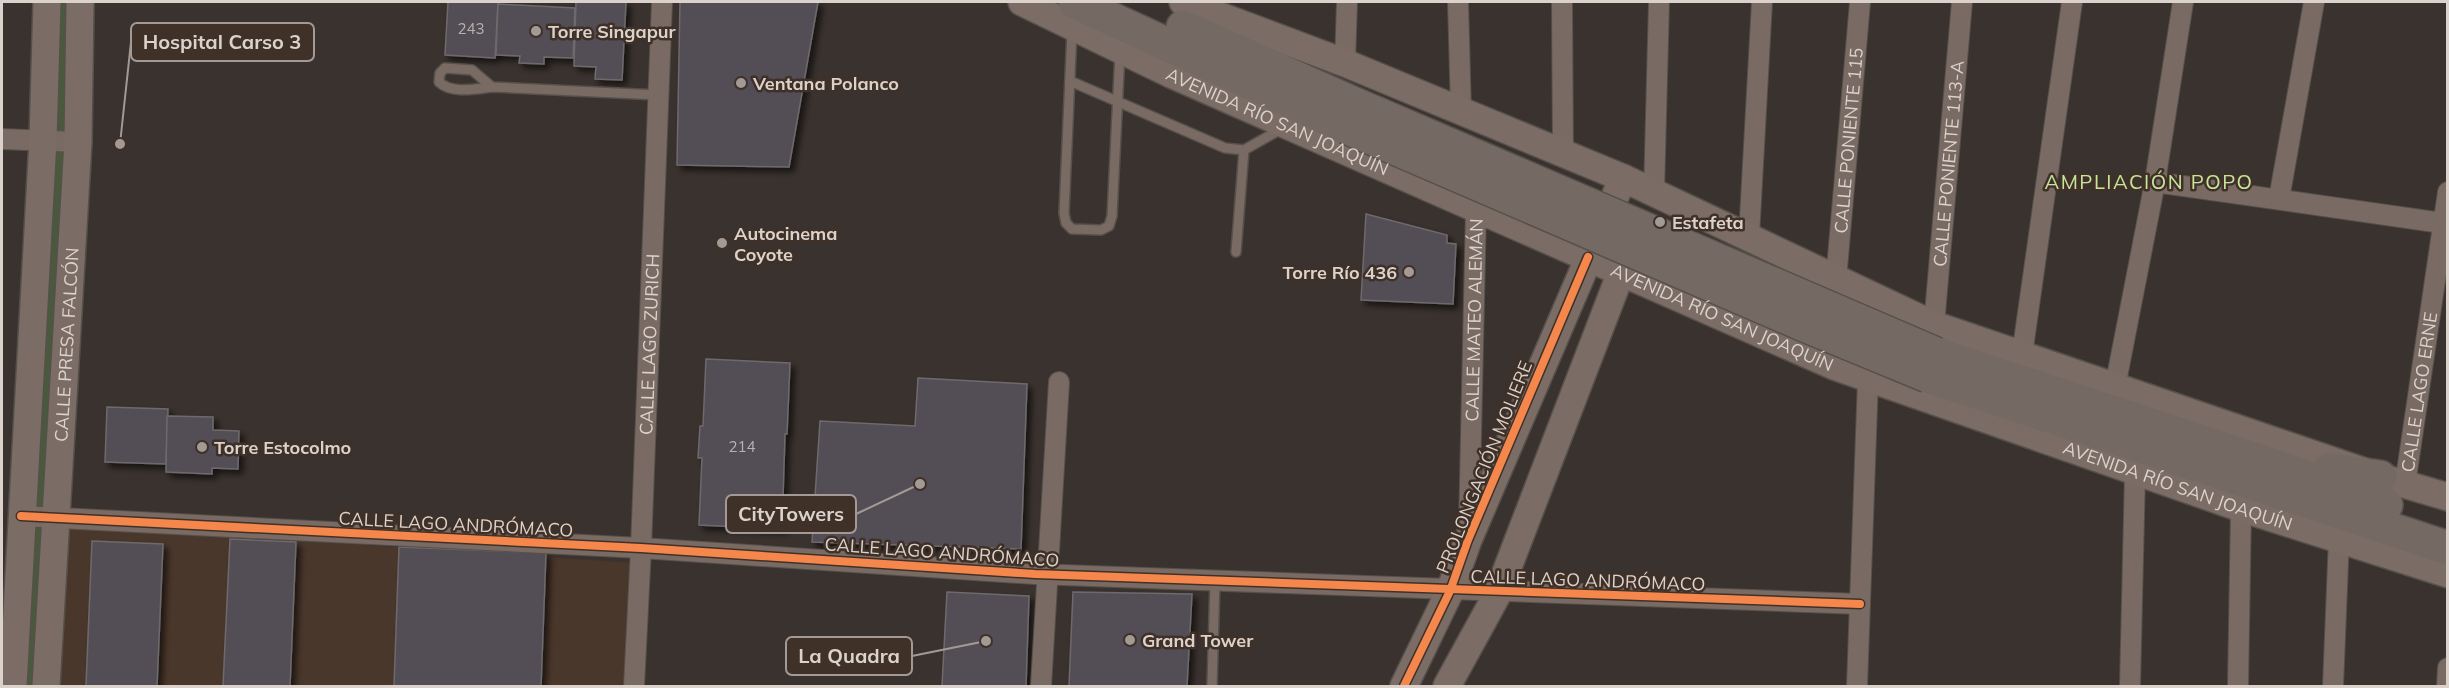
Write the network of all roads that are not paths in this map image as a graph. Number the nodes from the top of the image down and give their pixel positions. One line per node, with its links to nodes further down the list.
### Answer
1 (47, 2): 21 (main road, CALLE PRESA FALCÓN)
2 (80, 2): 20 (main road, CALLE PRESA FALCÓN)
3 (662, 2): 24 (street, CALLE LAGO ZURICH)
4 (1022, 2): 17 (main road, AVENIDA RÍO SAN JOAQUÍN)
5 (1128, 2): 27 (highway, AVENIDA RÍO SAN JOAQUÍN)
6 (1183, 2): 19 (main road, AVENIDA RÍO SAN JOAQUÍN)
7 (1347, 2): 19 (street)
8 (1458, 2): 26 (street)
9 (1562, 2): 33 (street)
10 (1659, 2): 36 (street)
11 (1762, 2): 41 (street)
12 (1860, 2): 45 (street, CALLE PONIENTE 115)
13 (1962, 2): 47 (street, CALLE PONIENTE 113-A)
14 (2072, 2): 48 (street)
15 (2183, 2): 35 (street)
16 (2314, 2): 38 (street)
17 (1073, 14): 18 (main road, AVENIDA RÍO SAN JOAQUÍN); 22 (lane); 27 (highway, AVENIDA RÍO SAN JOAQUÍN)
18 (1120, 49): 25 (lane); 28 (main road, AVENIDA RÍO SAN JOAQUÍN)
19 (1345, 63): 26 (main road, AVENIDA RÍO SAN JOAQUÍN)
20 (78, 66): 21 (main road); 31 (main road, CALLE PRESA FALCÓN)
21 (45, 67): 30 (main road, CALLE PRESA FALCÓN)
22 (1070, 81): 25 (lane); 25 (lane)
23 (492, 87): 23 (lane); 24 (lane)
24 (658, 95): 64 (street, CALLE LAGO ZURICH)
25 (1117, 101): 32 (lane)
26 (1461, 112): 33 (main road, AVENIDA RÍO SAN JOAQUÍN)
27 (1351, 116): 47 (highway, AVENIDA RÍO SAN JOAQUÍN, bridge)
28 (1287, 125): 32 (lane); 39 (main road, AVENIDA RÍO SAN JOAQUÍN)
29 (2, 139): 30 (street)
30 (43, 140): 31 (street); 59 (main road, CALLE PRESA FALCÓN)
31 (78, 142): 60 (main road, CALLE PRESA FALCÓN)
32 (1244, 150): 42 (lane)
33 (1563, 152): 34 (main road, AVENIDA RÍO SAN JOAQUÍN)
34 (1623, 178): 36 (main road, AVENIDA RÍO SAN JOAQUÍN); 43 (main road, PROLONGACIÓN MOLIERE)
35 (2155, 182): 38 (street); 52 (street)
36 (1654, 192): 41 (main road, AVENIDA RÍO SAN JOAQUÍN); 44 (main road)
37 (2448, 192): 40 (street, CALLE LAGO ERNE)
38 (2279, 199): 40 (street)
39 (1476, 209): 43 (main road, AVENIDA RÍO SAN JOAQUÍN); 63 (street, CALLE MATEO ALEMÁN)
40 (2442, 224): 55 (street, CALLE LAGO ERNE)
41 (1749, 236): 45 (main road, AVENIDA RÍO SAN JOAQUÍN)
42 (1236, 252)
43 (1588, 257): 44 (main road, AVENIDA RÍO SAN JOAQUÍN); 63 (main road, PROLONGACIÓN MOLIERE)
44 (1621, 272): 49 (main road, AVENIDA RÍO SAN JOAQUÍN); 70 (main road)
45 (1836, 280): 46 (main road, AVENIDA RÍO SAN JOAQUÍN)
46 (1867, 295): 47 (main road, AVENIDA RÍO SAN JOAQUÍN); 49 (main road)
47 (1933, 352): 48 (main road, AVENIDA RÍO SAN JOAQUÍN); 53 (highway, AVENIDA RÍO SAN JOAQUÍN); 56 (highway, AVENIDA RÍO SAN JOAQUÍN)
48 (2022, 355): 52 (main road, AVENIDA RÍO SAN JOAQUÍN)
49 (1834, 366): 50 (main road, AVENIDA RÍO SAN JOAQUÍN)
50 (1868, 379): 54 (main road, AVENIDA RÍO SAN JOAQUÍN); 71 (street)
51 (1059, 382): 66 (street)
52 (2115, 387): 55 (main road, AVENIDA RÍO SAN JOAQUÍN)
53 (2260, 461): 55 (highway); 61 (highway, AVENIDA RÍO SAN JOAQUÍN)
54 (2136, 472): 58 (main road, AVENIDA RÍO SAN JOAQUÍN); 82 (street)
55 (2393, 481): 57 (main road, AVENIDA RÍO SAN JOAQUÍN)
56 (2284, 494): 62 (highway); 65 (highway, AVENIDA RÍO SAN JOAQUÍN)
57 (2448, 497)
58 (2241, 508): 62 (main road, AVENIDA RÍO SAN JOAQUÍN); 83 (street)
59 (21, 516): 60 (street, CALLE LAGO ANDRÓMACO); 74 (main road, CALLE PRESA FALCÓN)
60 (54, 518): 64 (street, CALLE LAGO ANDRÓMACO); 75 (main road, CALLE PRESA FALCÓN)
61 (2448, 525)
62 (2339, 538): 67 (main road, AVENIDA RÍO SAN JOAQUÍN); 84 (street)
63 (1468, 540): 69 (main road, PROLONGACIÓN MOLIERE)
64 (641, 548): 66 (street, CALLE LAGO ANDRÓMACO); 76 (street, CALLE LAGO ZURICH)
65 (2448, 548)
66 (1047, 574): 68 (street, CALLE LAGO ANDRÓMACO); 77 (street)
67 (2448, 574)
68 (1215, 580): 69 (street, CALLE LAGO ANDRÓMACO); 78 (lane)
69 (1450, 591): 70 (street, CALLE LAGO ANDRÓMACO); 79 (main road, PROLONGACIÓN MOLIERE)
70 (1498, 593): 71 (street, CALLE LAGO ANDRÓMACO); 73 (main road)
71 (1860, 604): 81 (street)
72 (2448, 668): 85 (street)
73 (1458, 675): 80 (main road)
74 (13, 687)
75 (46, 687)
76 (634, 687)
77 (1041, 687)
78 (1212, 687)
79 (1404, 687)
80 (1447, 687)
81 (1857, 687)
82 (2130, 687)
83 (2238, 687)
84 (2333, 687)
85 (2447, 687)

